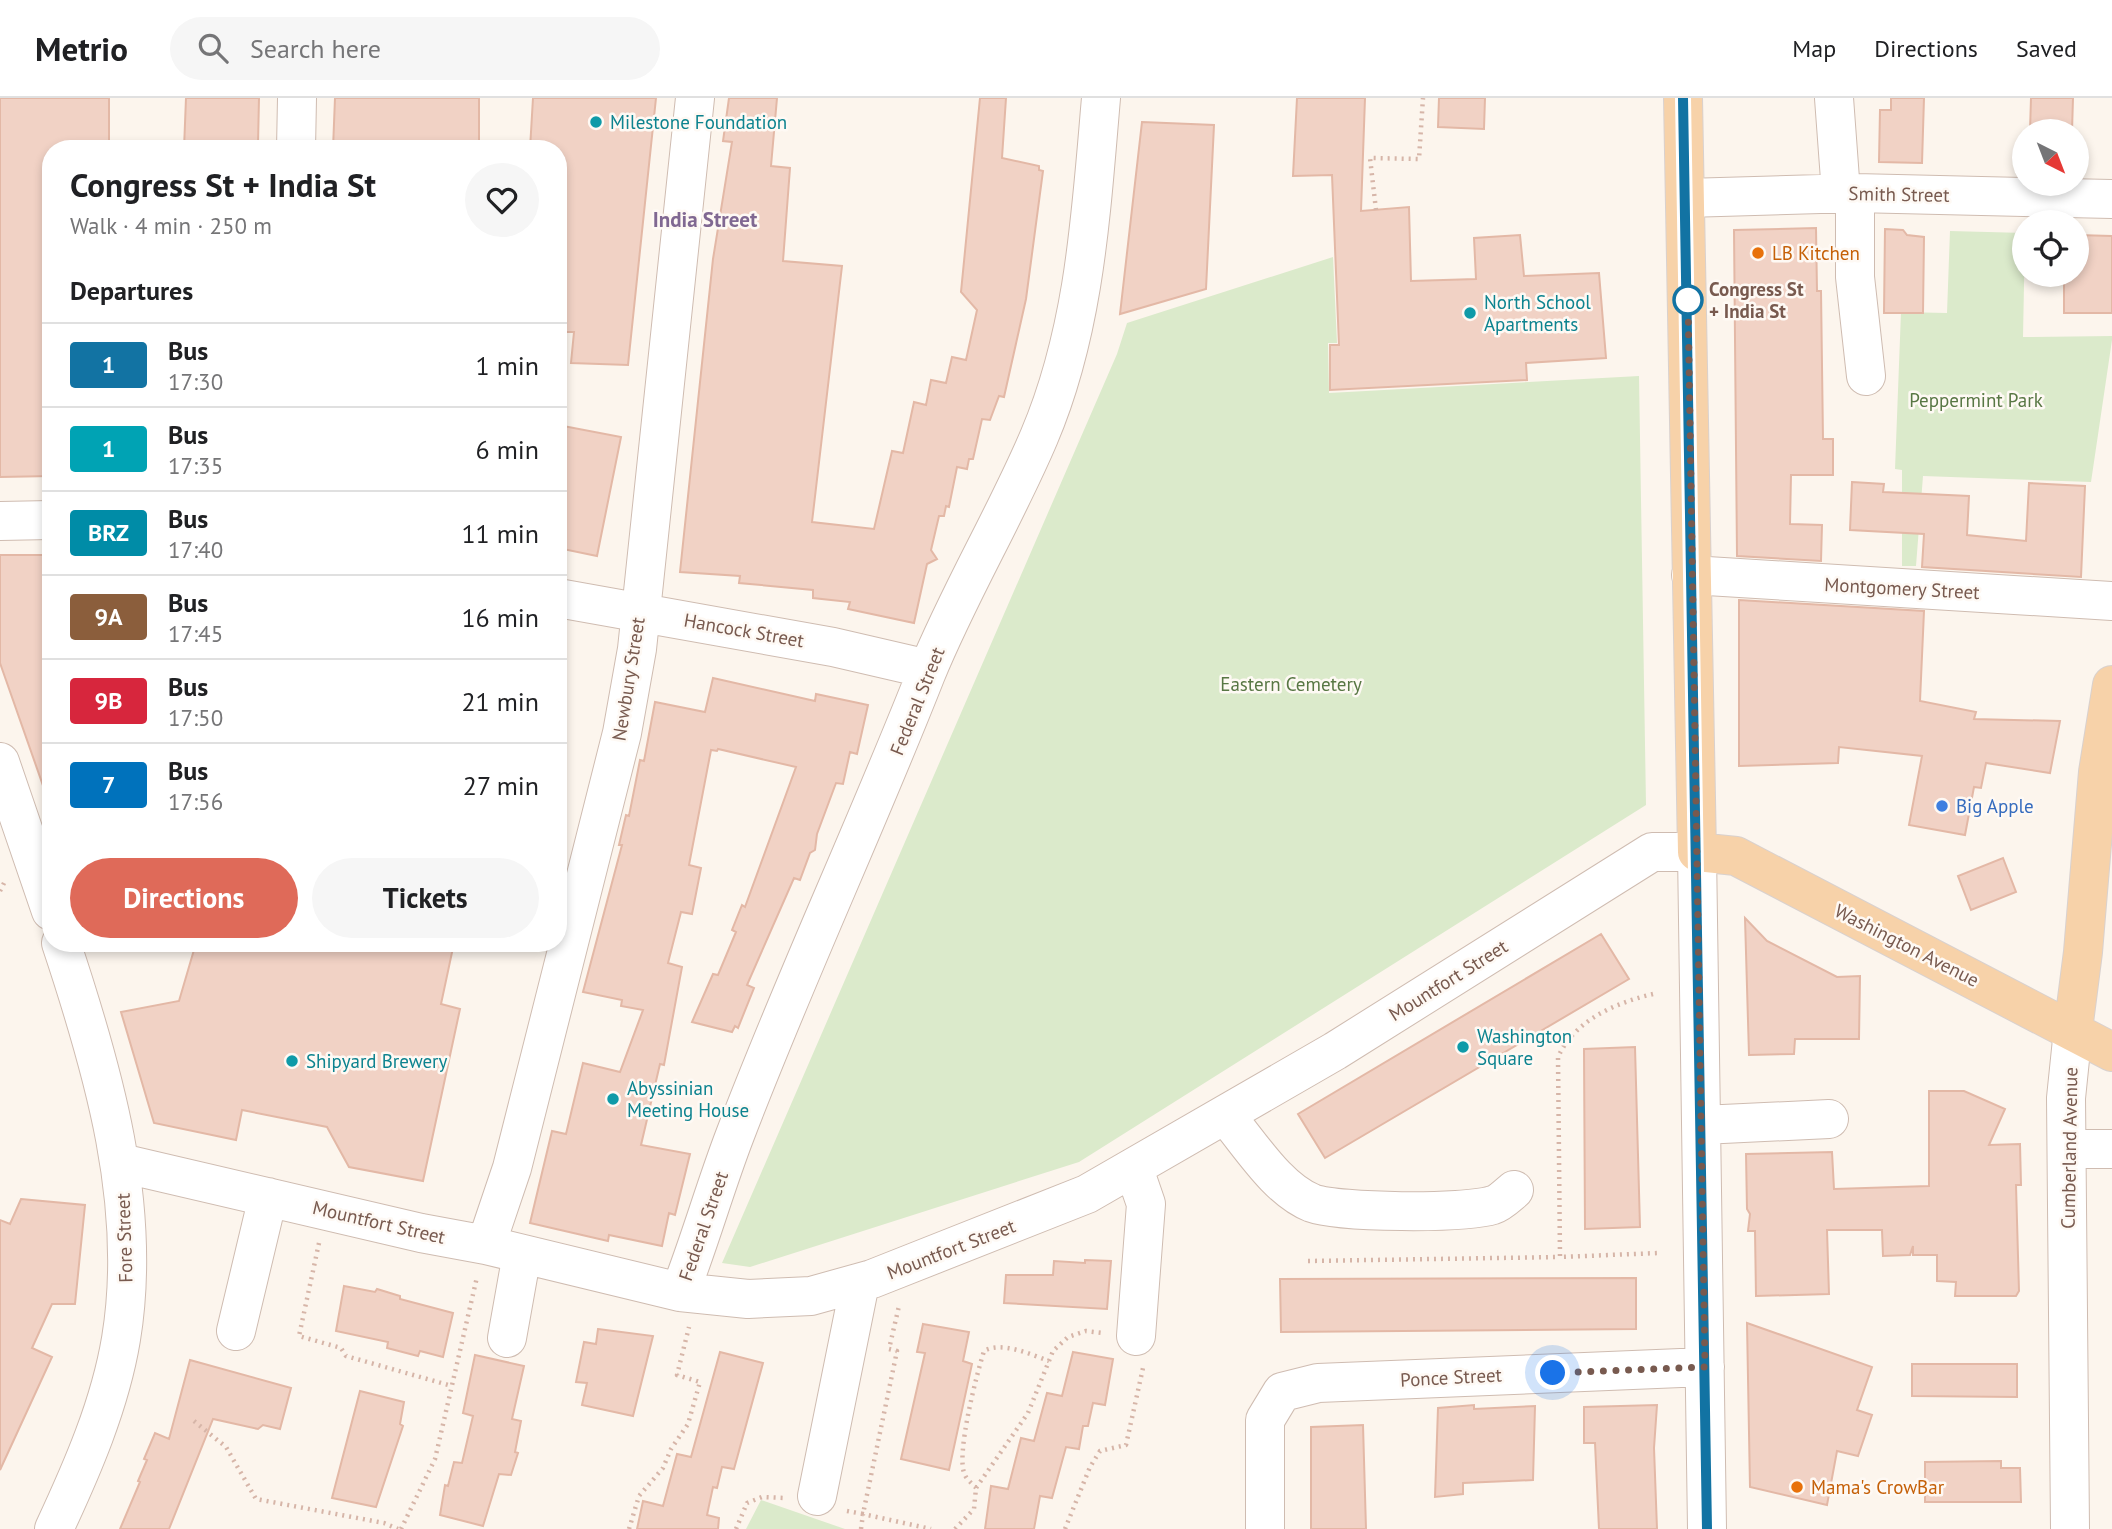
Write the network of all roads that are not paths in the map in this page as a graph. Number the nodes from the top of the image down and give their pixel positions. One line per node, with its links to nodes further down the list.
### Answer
1 (297, 98): 6 (street)
2 (695, 98): 16 (street, Newbury Street)
3 (1101, 98): 17 (street, Federal Street)
4 (1683, 98): 8 (main road)
5 (1835, 98): 7 (street)
6 (296, 140)
7 (1848, 193): 8 (street, Smith Street); 9 (street, Smith Street); 10 (street)
8 (1686, 198): 13 (main road)
9 (2112, 199)
10 (1866, 376)
11 (42, 520): 12 (street)
12 (0, 522)
13 (1691, 575): 15 (street, Montgomery Street); 21 (main road)
14 (567, 599): 16 (street, Hancock Street)
15 (2112, 601)
16 (639, 611): 17 (street, Hancock Street); 24 (street, Newbury Street)
17 (928, 669): 40 (street, Federal Street)
18 (2112, 685): 20 (main road, Cumberland Avenue)
19 (0, 762): 22 (street)
20 (2105, 773): 23 (main road, Cumberland Avenue)
21 (1697, 852): 27 (main road, Washington Avenue); 29 (street, Mountfort Street); 31 (street)
22 (42, 885)
23 (2099, 917): 27 (main road, Cumberland Avenue)
24 (567, 944)
25 (63, 952): 34 (street, Fore Street)
26 (565, 952): 38 (street, Newbury Street)
27 (2073, 1030): 28 (main road, Washington Avenue); 32 (street, Cumberland Avenue)
28 (2112, 1052)
29 (1226, 1116): 35 (street, Mountfort Street); 36 (street)
30 (1829, 1119): 31 (street)
31 (1702, 1125): 44 (street)
32 (2067, 1149): 33 (street); 49 (street, Cumberland Avenue)
33 (2112, 1149)
34 (121, 1163): 37 (street, Mountfort Street); 46 (street, Fore Street)
35 (1134, 1169): 39 (street, Mountfort Street); 43 (street)
36 (1514, 1190)
37 (268, 1197): 38 (street, Mountfort Street); 41 (street)
38 (496, 1255): 40 (street, Mountfort Street); 42 (street, Newbury Street)
39 (860, 1283): 40 (street, Mountfort Street); 45 (street)
40 (686, 1303)
41 (236, 1331)
42 (507, 1338)
43 (1132, 1343)
44 (1705, 1367): 47 (street, Ponce Street); 48 (street)
45 (817, 1496)
46 (54, 1529)
47 (1265, 1529)
48 (1707, 1529)
49 (2070, 1529)

